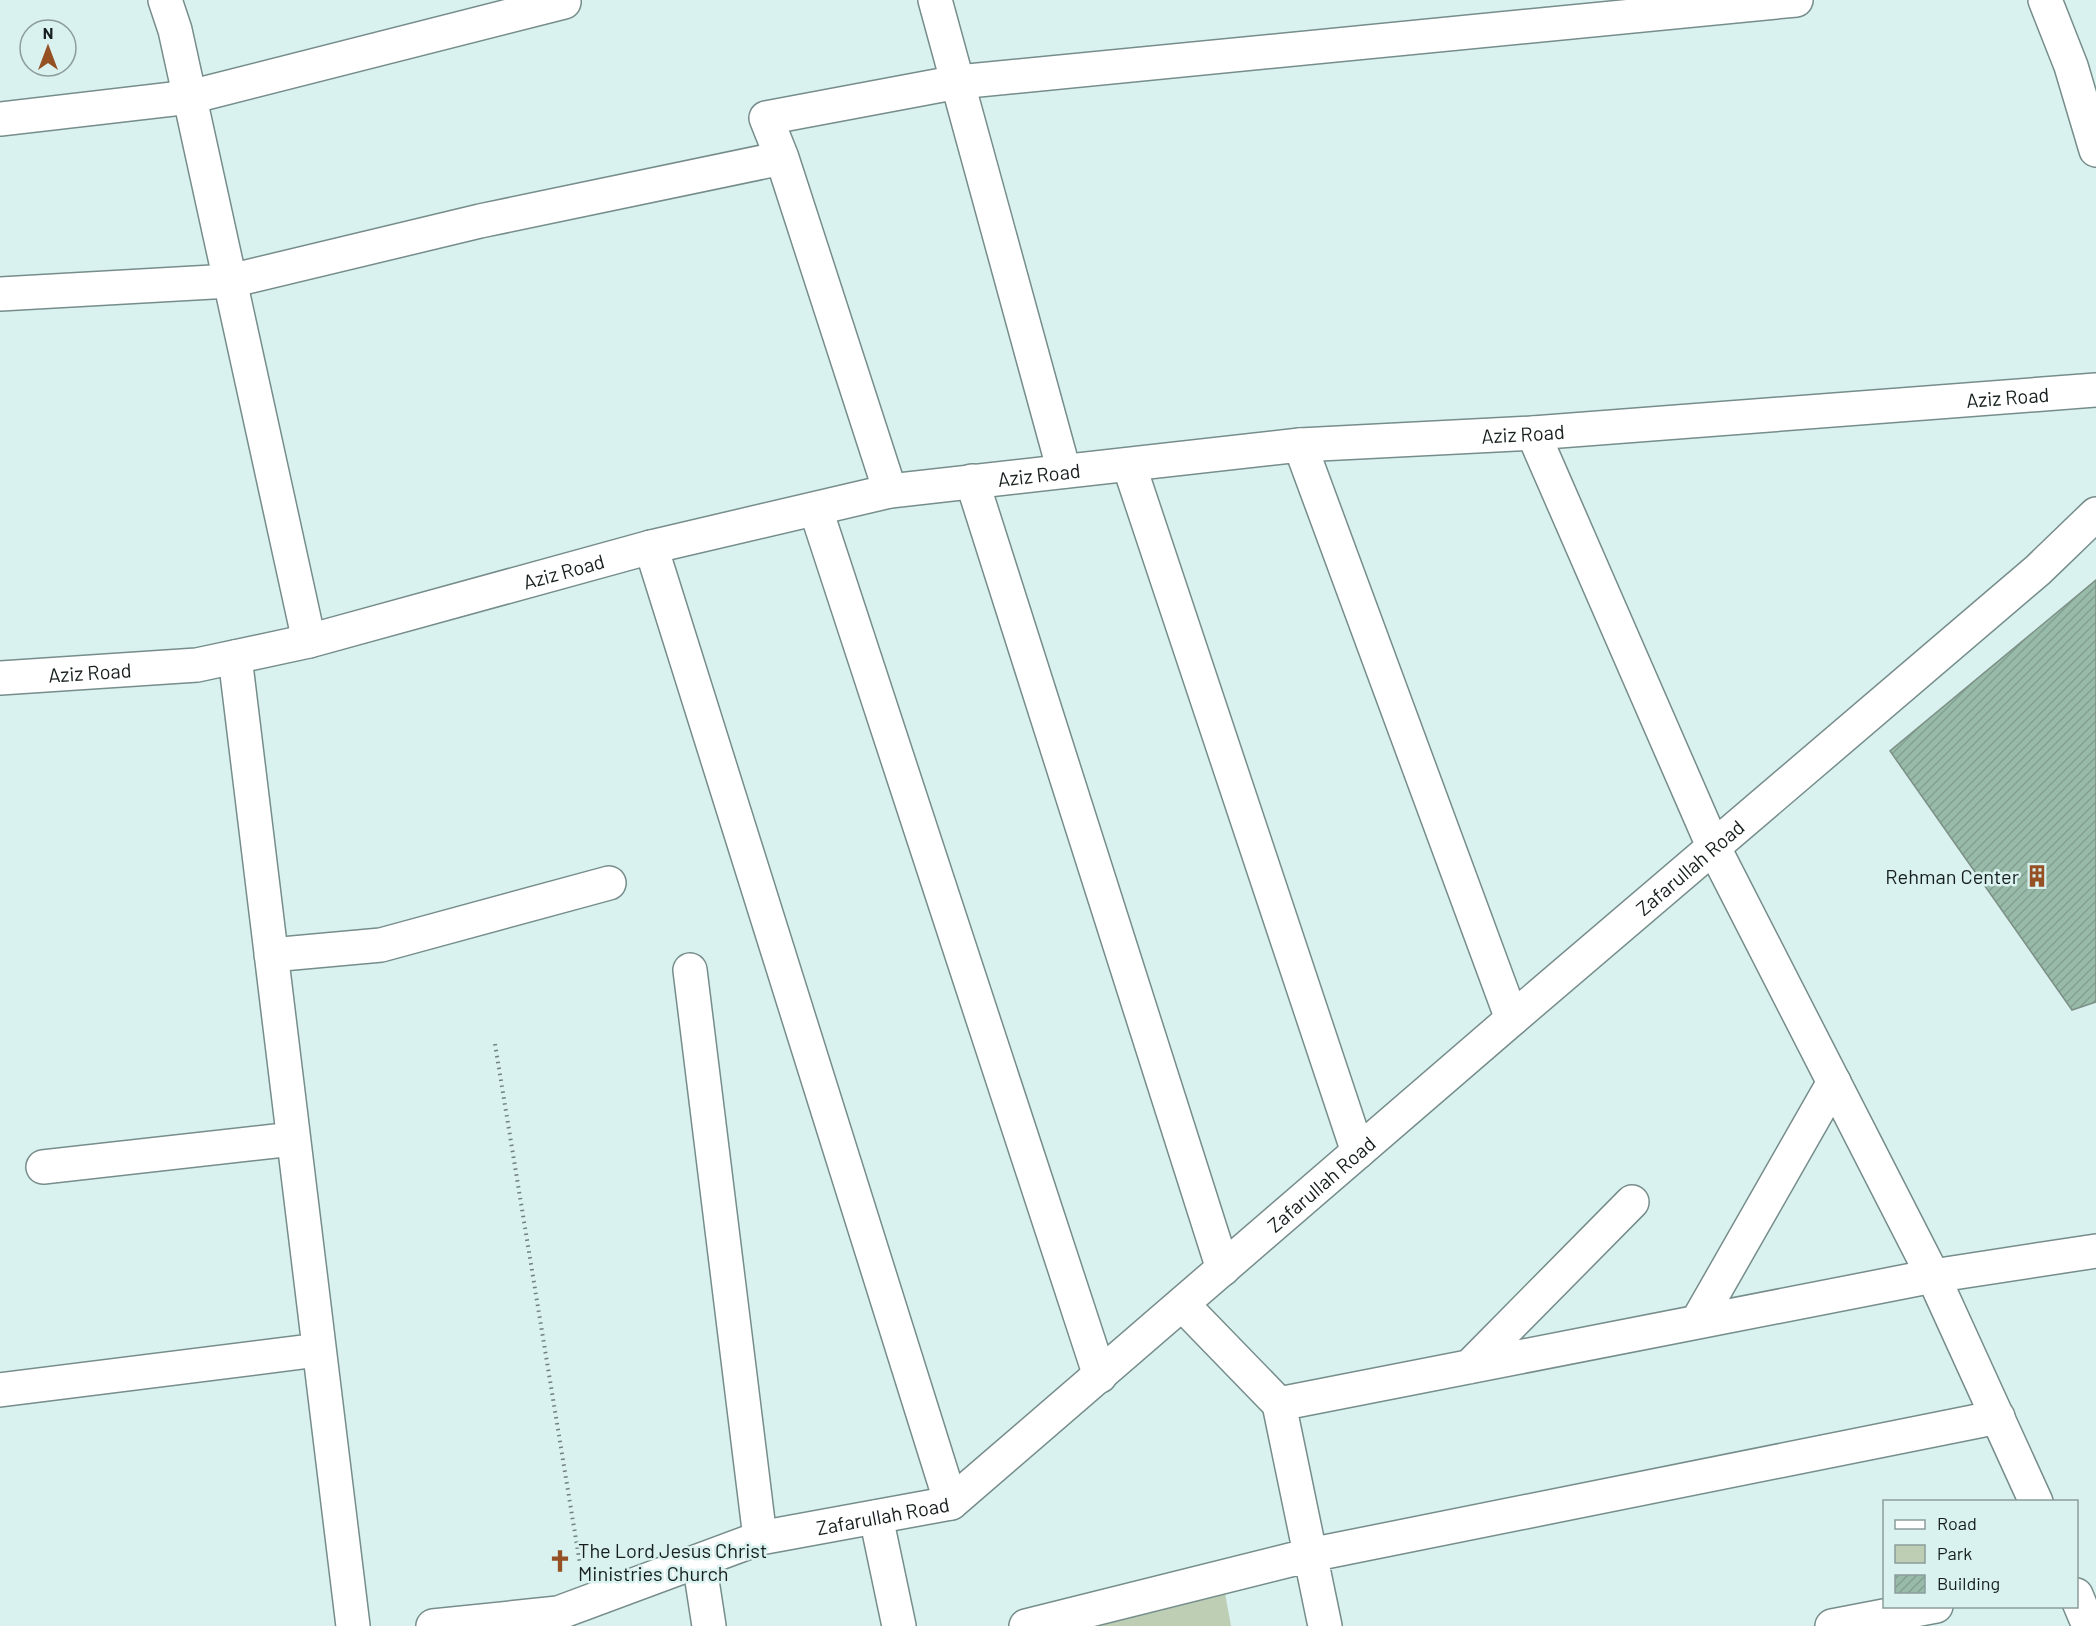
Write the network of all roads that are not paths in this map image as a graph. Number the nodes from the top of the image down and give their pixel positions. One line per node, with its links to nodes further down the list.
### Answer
1 (165, 0): 7 (street)
2 (935, 0): 6 (street)
3 (1796, 0): 6 (street)
4 (2045, 0): 9 (street)
5 (564, 2): 7 (street)
6 (958, 82): 10 (street); 17 (street)
7 (189, 97): 8 (street); 11 (street)
8 (0, 119)
9 (2096, 150)
10 (782, 158): 11 (street); 19 (street)
11 (230, 281): 12 (street); 23 (street)
12 (0, 294)
13 (2096, 390): 14 (street, Aziz Road)
14 (1533, 433): 15 (street, Aziz Road); 26 (street)
15 (1300, 445): 16 (street, Aziz Road); 30 (street)
16 (1129, 465): 17 (street, Aziz Road); 33 (street)
17 (1064, 471): 18 (street, Aziz Road)
18 (972, 482): 19 (street, Aziz Road); 37 (street)
19 (890, 491): 20 (street, Aziz Road)
20 (816, 510): 22 (street, Aziz Road); 43 (street)
21 (2096, 514): 26 (street, Zafarullah Road)
22 (651, 547): 23 (street, Aziz Road); 48 (street)
23 (309, 641): 24 (street, Aziz Road)
24 (235, 657): 25 (street, Aziz Road); 28 (street)
25 (0, 678)
26 (1713, 846): 30 (street, Zafarullah Road); 31 (street)
27 (609, 883): 28 (street)
28 (271, 955): 32 (street)
29 (690, 970): 50 (street)
30 (1512, 1019): 33 (street, Zafarullah Road)
31 (1834, 1082): 38 (street); 40 (street)
32 (293, 1138): 34 (street); 41 (street)
33 (1358, 1152): 37 (street, Zafarullah Road)
34 (43, 1167)
35 (1632, 1202): 42 (street)
36 (2096, 1251): 38 (street)
37 (1223, 1269): 39 (street, Zafarullah Road)
38 (1933, 1276): 40 (street); 46 (street)
39 (1182, 1304): 43 (street, Zafarullah Road); 45 (street)
40 (1697, 1322): 42 (street)
41 (318, 1350): 44 (street); 56 (street)
42 (1469, 1367): 45 (street)
43 (1100, 1376): 48 (street, Zafarullah Road)
44 (0, 1390)
45 (1279, 1404): 51 (street)
46 (1998, 1417): 47 (street); 51 (street)
47 (2035, 1500)
48 (951, 1503): 49 (street, Zafarullah Road)
49 (876, 1517): 50 (street, Zafarullah Road); 59 (street)
50 (760, 1538): 52 (street, Zafarullah Road)
51 (1310, 1555): 60 (street); 61 (street)
52 (699, 1561): 55 (street, Zafarullah Road); 58 (street)
53 (2078, 1600): 63 (street)
54 (1926, 1608): 62 (street)
55 (565, 1614): 57 (street, Zafarullah Road)
56 (353, 1626)
57 (433, 1626)
58 (709, 1626)
59 (899, 1626)
60 (1026, 1626)
61 (1325, 1626)
62 (1832, 1626)
63 (2089, 1626)

